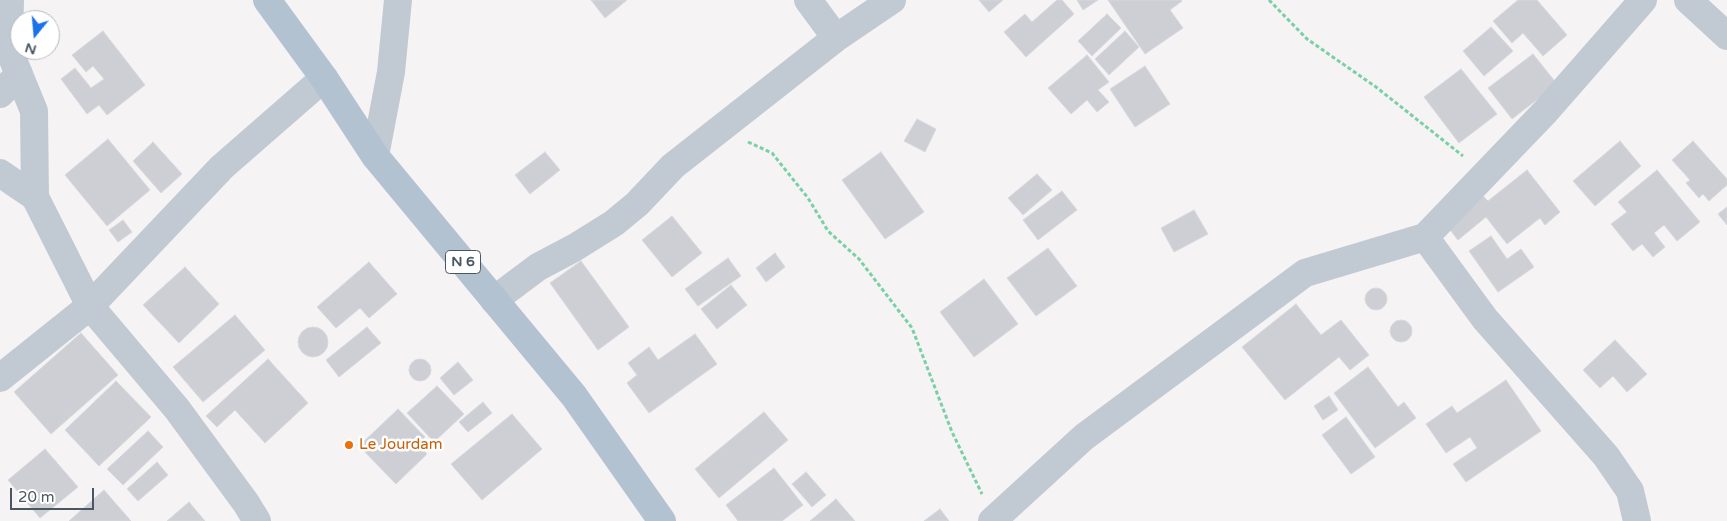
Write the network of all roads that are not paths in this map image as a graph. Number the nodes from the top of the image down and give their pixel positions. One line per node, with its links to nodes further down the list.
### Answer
1 (10, 0): 10 (street)
2 (267, 0): 11 (main road, N 6)
3 (398, 0): 13 (street)
4 (808, 0): 9 (street)
5 (892, 0): 9 (street)
6 (1643, 0): 16 (street)
7 (1688, 0): 8 (street)
8 (1727, 36)
9 (836, 38): 17 (street)
10 (19, 74): 12 (street); 15 (street)
11 (324, 78): 13 (main road, N 6); 18 (street)
12 (0, 94)
13 (375, 156): 17 (main road, N 6)
14 (0, 173): 15 (street)
15 (35, 197): 18 (street)
16 (1425, 237): 20 (street); 23 (street)
17 (494, 300): 22 (main road, N 6)
18 (90, 306): 19 (street); 21 (street)
19 (0, 378)
20 (993, 520)
21 (257, 521)
22 (662, 521)
23 (1637, 521)

